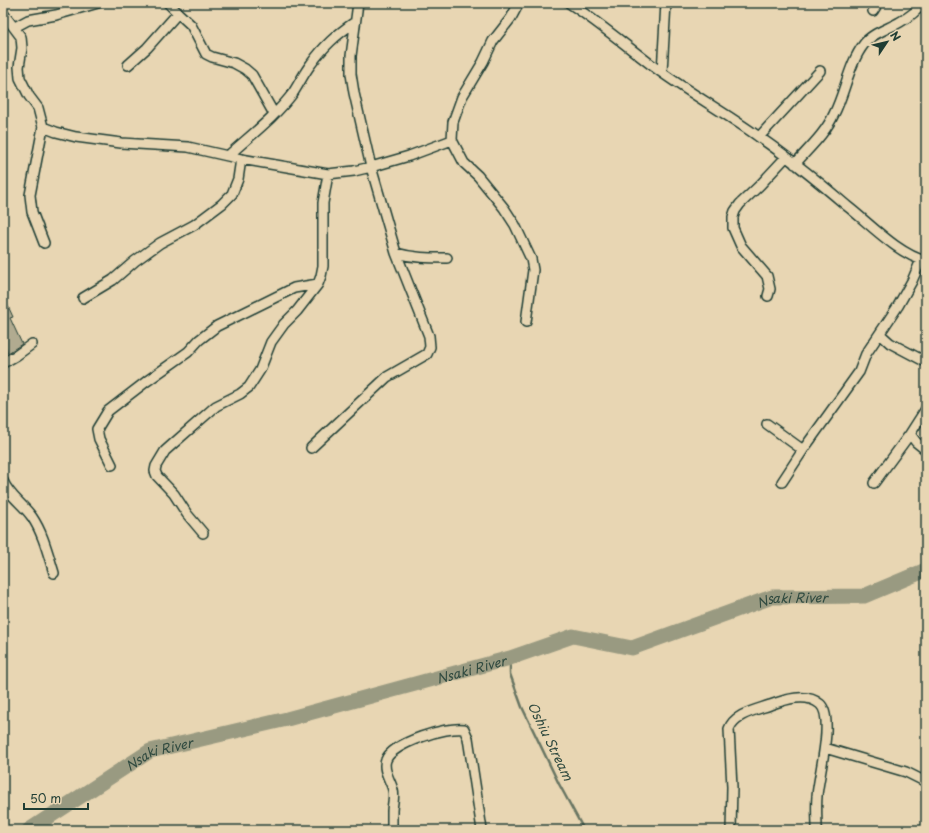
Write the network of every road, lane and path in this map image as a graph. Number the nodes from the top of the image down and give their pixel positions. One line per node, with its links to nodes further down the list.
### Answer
1 (98, 3): 11 (street)
2 (168, 3): 9 (street)
3 (358, 3): 10 (street)
4 (519, 3): 18 (street)
5 (569, 3): 14 (street)
6 (666, 3): 14 (street)
7 (923, 3): 22 (street)
8 (3, 13): 11 (street)
9 (178, 14): 12 (street); 15 (street)
10 (355, 22): 15 (street); 23 (street)
11 (14, 27): 16 (street)
12 (128, 65)
13 (820, 71): 17 (street)
14 (662, 72): 17 (street)
15 (274, 114): 19 (street)
16 (43, 127): 19 (street); 25 (street)
17 (759, 137): 20 (street)
18 (452, 140): 23 (street); 32 (street)
19 (229, 156): 21 (street)
20 (786, 157): 22 (street); 30 (street)
21 (241, 159): 24 (street); 31 (street)
22 (795, 164): 28 (street)
23 (372, 167): 24 (street); 26 (street)
24 (328, 174): 29 (street)
25 (44, 243)
26 (396, 253): 27 (street); 40 (street)
27 (447, 258)
28 (924, 260): 33 (street)
29 (318, 284): 43 (street); 47 (street)
30 (768, 296)
31 (83, 298)
32 (526, 322)
33 (880, 334): 35 (street); 41 (street)
34 (32, 344): 36 (street)
35 (926, 362)
36 (3, 363)
37 (926, 409): 39 (street)
38 (767, 424): 41 (street)
39 (910, 434): 42 (street); 46 (street)
40 (311, 448)
41 (803, 450): 45 (street)
42 (926, 450)
43 (112, 465)
44 (3, 481): 48 (street)
45 (782, 482)
46 (874, 483)
47 (203, 533)
48 (54, 573)
49 (825, 748): 50 (street); 53 (street); 54 (street)
50 (926, 782)
51 (392, 830): 52 (street)
52 (482, 830)
53 (731, 830)
54 (817, 830)

